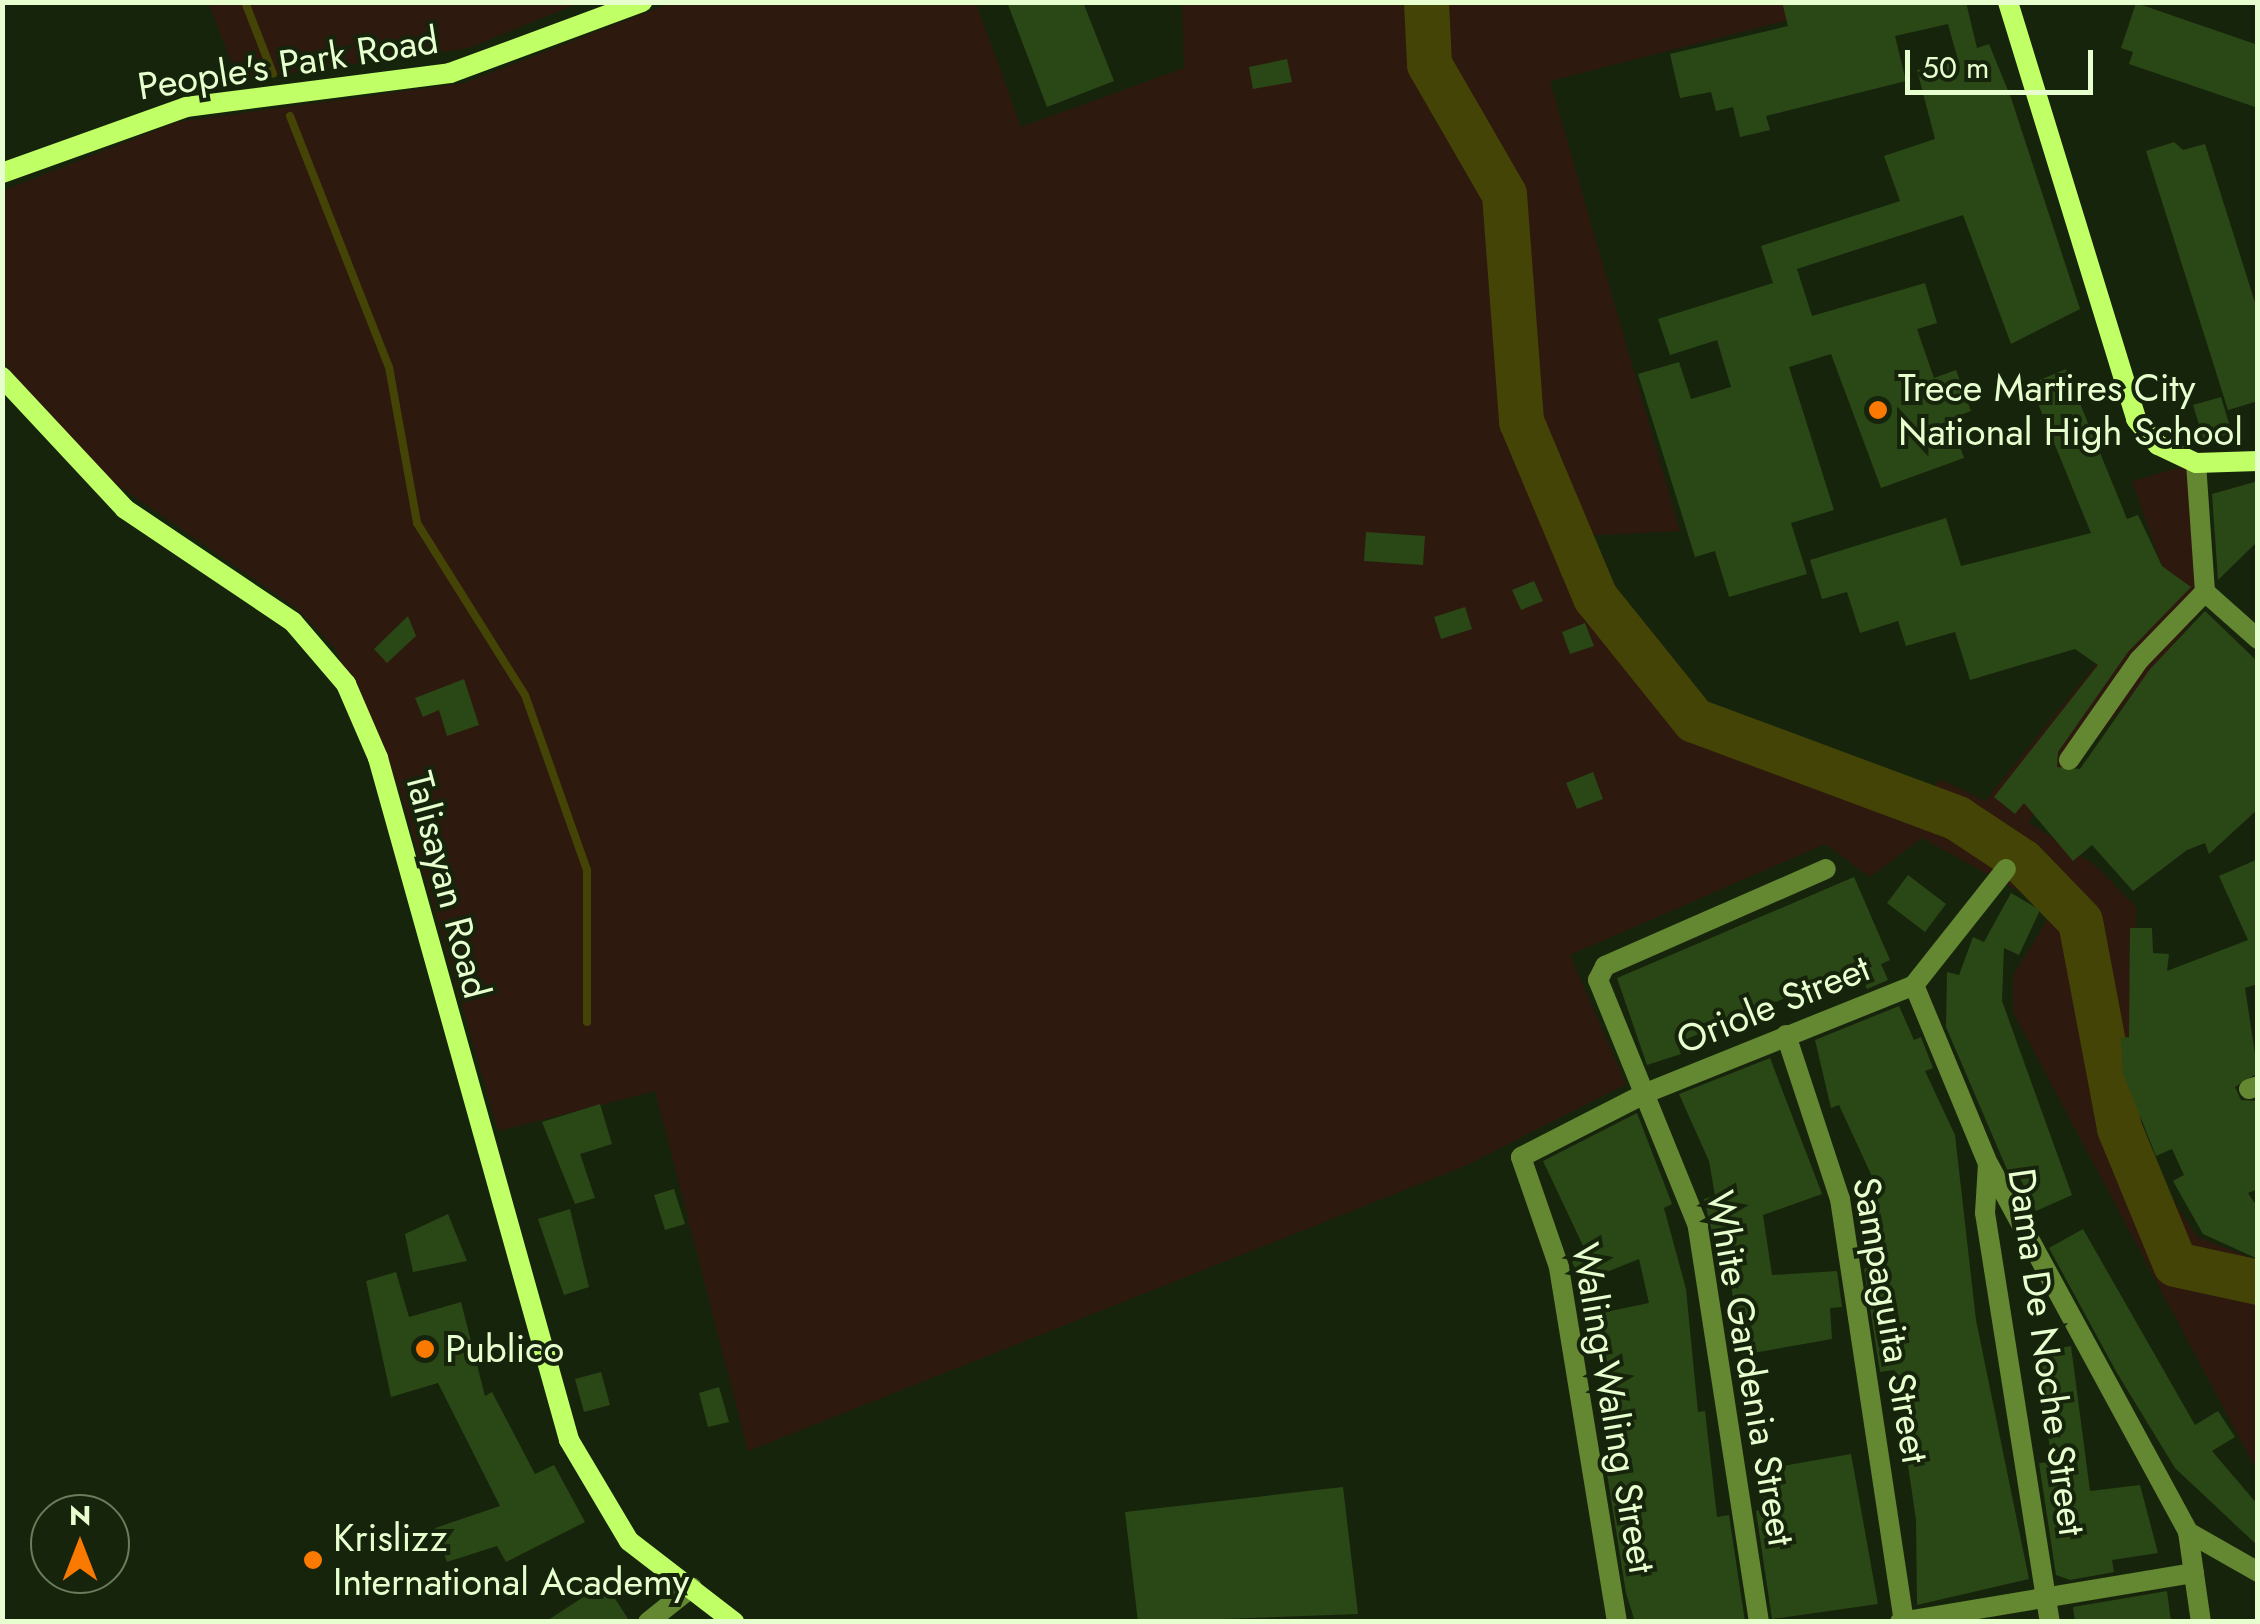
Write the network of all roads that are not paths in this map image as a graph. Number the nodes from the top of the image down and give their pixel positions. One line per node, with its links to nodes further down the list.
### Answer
1 (642, 2): 3 (main road, People's Park Road)
2 (2008, 2): 6 (main road)
3 (2, 173)
4 (2, 378): 20 (main road, Talisayan Road)
5 (2258, 461): 6 (main road)
6 (2196, 463): 7 (street)
7 (2204, 592): 8 (street); 9 (street)
8 (2258, 639)
9 (2069, 760)
10 (1826, 869): 14 (street, White Gardenia Street)
11 (2006, 869): 12 (street, Oriole Street)
12 (1914, 985): 13 (street, Oriole Street); 16 (street, Dama De Noche Street)
13 (1786, 1035): 14 (street, Oriole Street); 22 (street, Sampaguita Street)
14 (1646, 1093): 15 (street, Oriole Street); 26 (street, White Gardenia Street)
15 (1525, 1153): 25 (street, Waling-Waling Street)
16 (1988, 1164): 17 (street); 21 (street, Dama De Noche Street)
17 (2188, 1532): 18 (street); 19 (street)
18 (2258, 1572)
19 (2194, 1573): 21 (street); 28 (street)
20 (692, 1587): 23 (street); 24 (main road)
21 (2046, 1597): 22 (street); 27 (street, Dama De Noche Street)
22 (1903, 1621)
23 (648, 1622)
24 (734, 1622)
25 (1617, 1622)
26 (1759, 1622)
27 (2050, 1622)
28 (2201, 1622)

